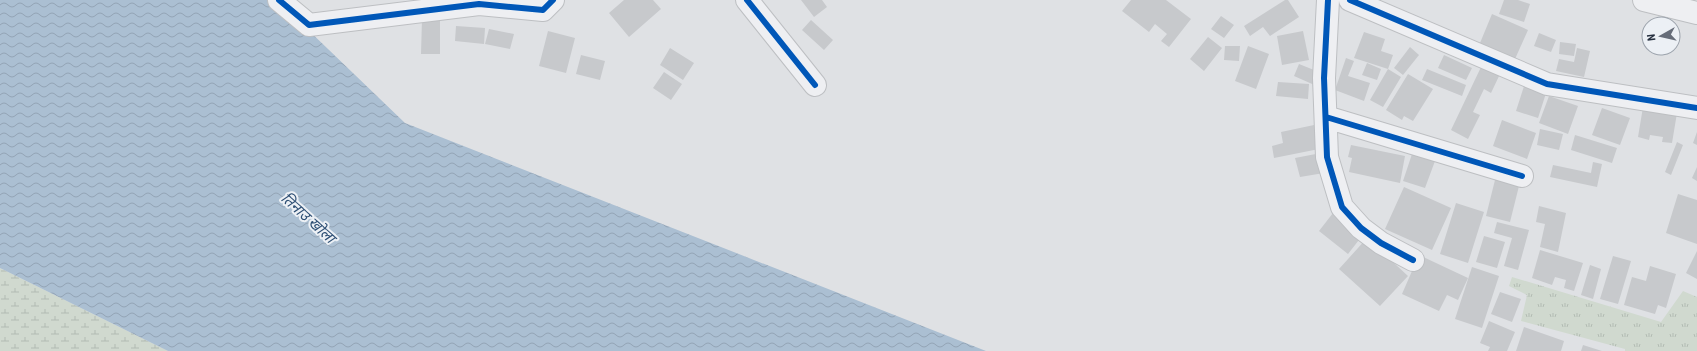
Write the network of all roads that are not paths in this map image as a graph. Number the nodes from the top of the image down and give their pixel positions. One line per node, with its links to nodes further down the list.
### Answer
1 (279, 0): 6 (street)
2 (747, 0): 8 (street)
3 (1328, 0): 10 (street)
4 (1350, 0): 9 (street)
5 (1644, 0): 7 (street)
6 (545, 3)
7 (1697, 13)
8 (815, 85)
9 (1697, 108)
10 (1326, 117): 11 (street); 12 (street)
11 (1522, 176)
12 (1413, 260)

